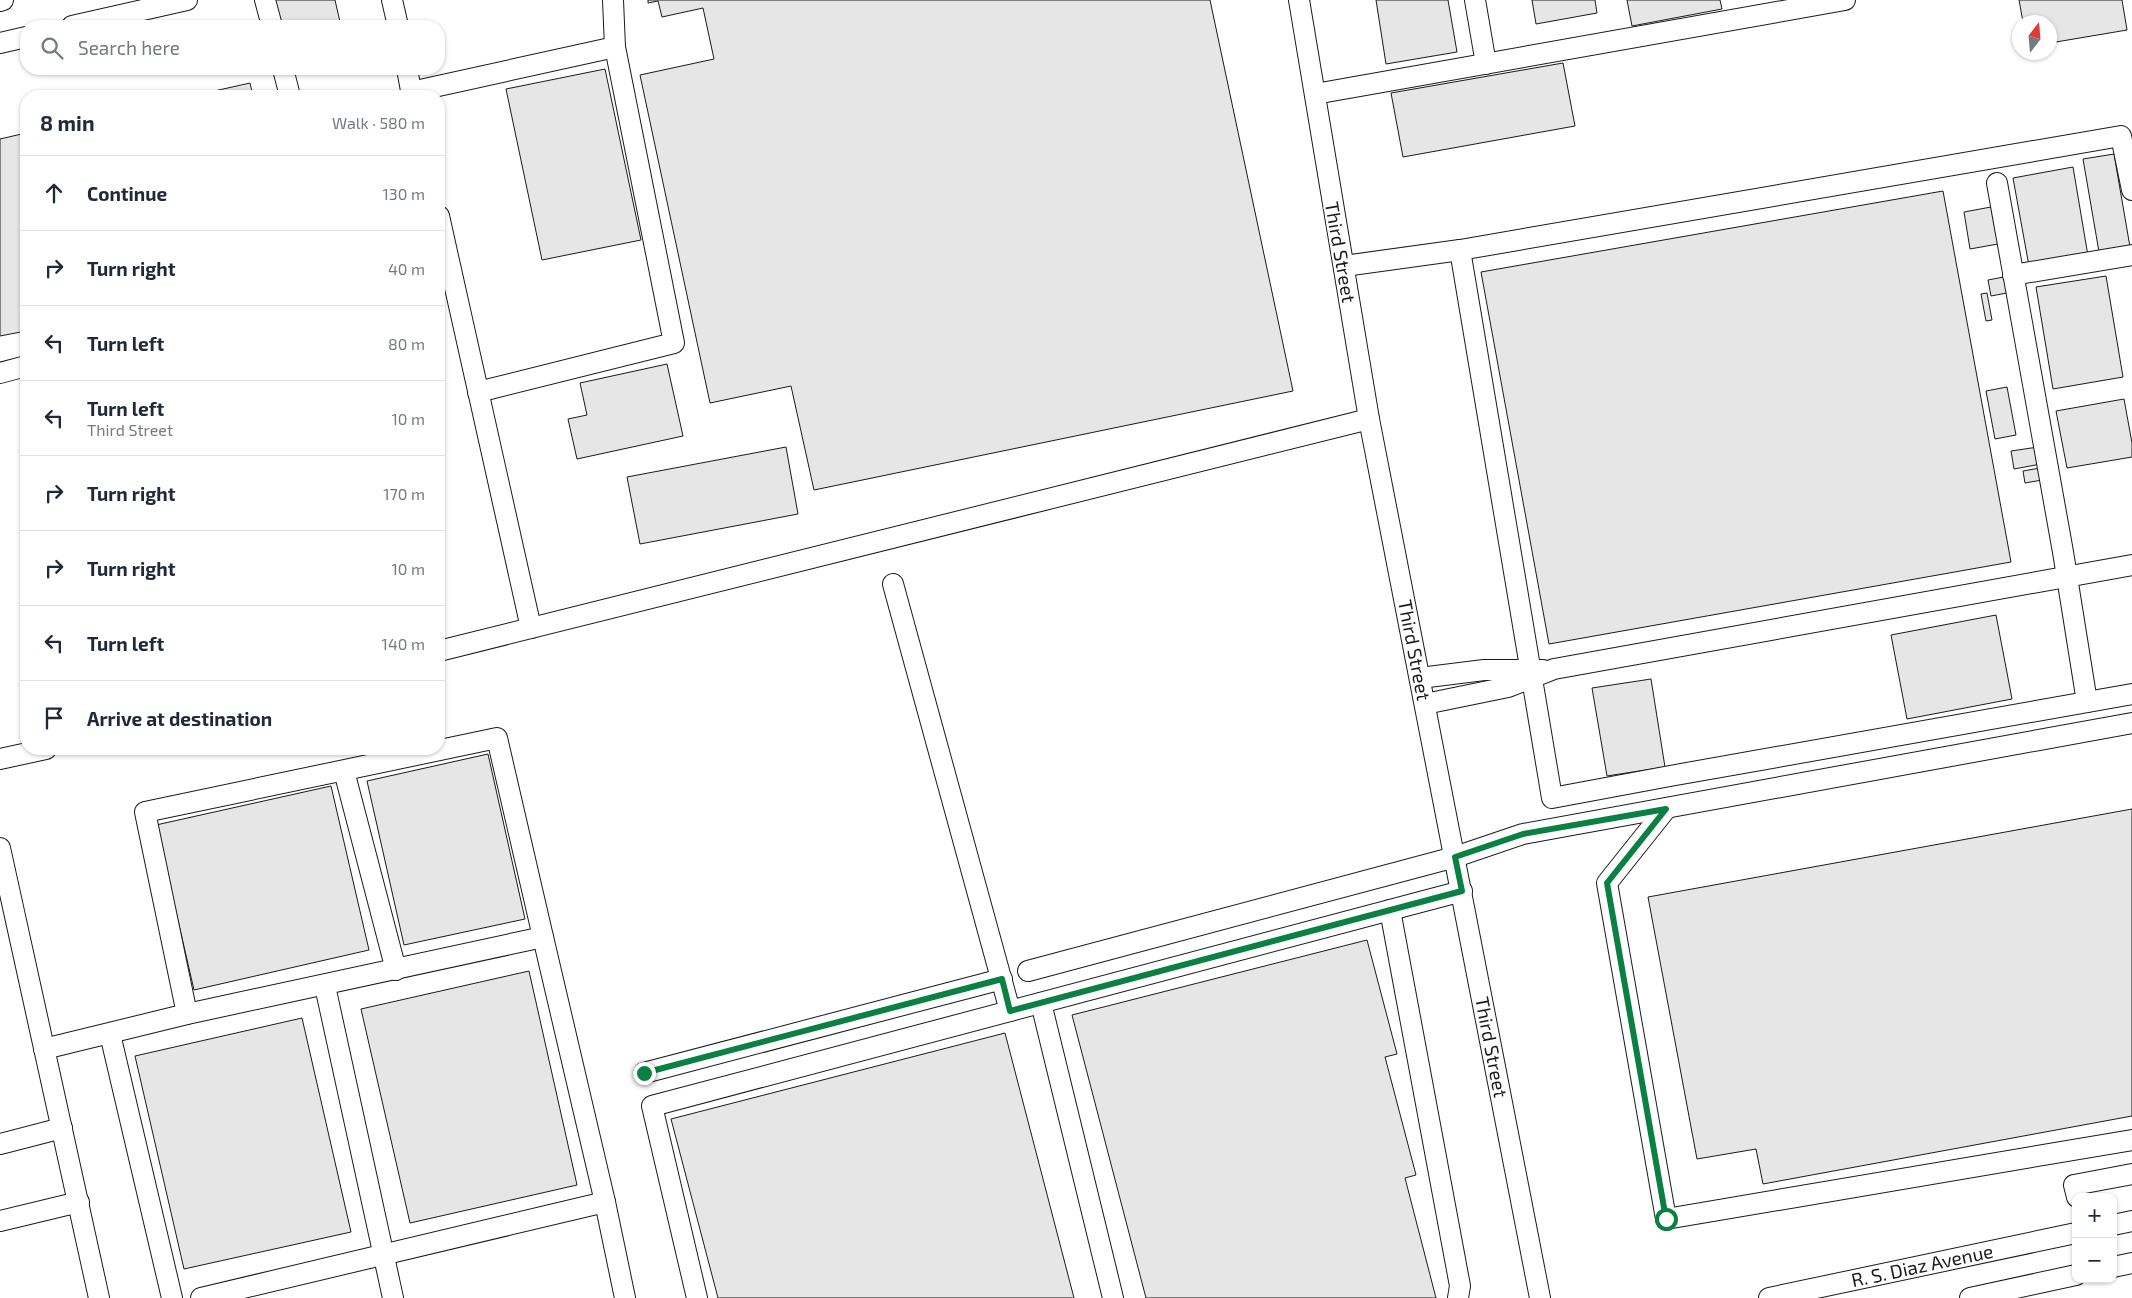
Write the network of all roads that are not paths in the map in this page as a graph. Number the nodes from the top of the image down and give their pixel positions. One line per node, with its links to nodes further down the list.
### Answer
1 (187, 0): 9 (street)
2 (265, 0): 10 (street)
3 (392, 0): 11 (street)
4 (613, 0): 14 (street)
5 (1299, 0): 21 (street, Third Street)
6 (1475, 0): 15 (street)
7 (1844, 0): 8 (street)
8 (1809, 3): 15 (street)
9 (99, 20)
10 (270, 20)
11 (397, 20)
12 (20, 38): 13 (street)
13 (0, 43)
14 (615, 47): 20 (street); 31 (street)
15 (1486, 64): 21 (street)
16 (285, 75): 18 (street)
17 (407, 75): 19 (street)
18 (288, 90)
19 (411, 90)
20 (429, 90)
21 (1315, 94): 27 (street, Third Street)
22 (1997, 183): 28 (street)
23 (2132, 190): 25 (street)
24 (445, 243): 31 (street)
25 (1460, 250): 27 (street); 38 (street)
26 (2132, 255): 28 (street)
27 (1344, 266): 32 (street, Third Street)
28 (2012, 275): 34 (street)
29 (20, 368): 30 (street)
30 (0, 373)
31 (478, 392): 36 (street)
32 (1370, 419): 36 (street); 39 (street, Third Street)
33 (2132, 565): 34 (street)
34 (2067, 577): 38 (street); 41 (street)
35 (893, 584): 57 (street)
36 (530, 628): 37 (street)
37 (445, 649)
38 (1538, 672): 39 (street); 41 (street); 42 (street)
39 (1420, 678): 42 (street, Third Street)
40 (2132, 694): 41 (street)
41 (2087, 702)
42 (1425, 704): 51 (street, Third Street)
43 (2132, 723): 49 (street)
44 (445, 749): 54 (street)
45 (21, 755): 47 (street)
46 (418, 755): 48 (street)
47 (0, 760)
48 (344, 771): 55 (street); 61 (street)
49 (1666, 809): 51 (street); 66 (street)
50 (0, 848): 63 (street)
51 (1455, 857): 52 (street, Third Street); 56 (street)
52 (1462, 891): 53 (street); 88 (street, Third Street)
53 (1390, 910): 59 (street); 87 (street)
54 (543, 937): 55 (street); 71 (street)
55 (396, 970): 58 (street)
56 (1028, 971)
57 (1002, 979): 60 (street); 64 (street)
58 (325, 986): 61 (street); 76 (street)
59 (1041, 1003): 60 (street); 86 (street)
60 (1010, 1011): 85 (street)
61 (187, 1014): 62 (street)
62 (110, 1034): 63 (street); 81 (street)
63 (44, 1048): 65 (street)
64 (644, 1073)
65 (62, 1128): 67 (street); 70 (street)
66 (2132, 1140)
67 (0, 1144)
68 (2132, 1174): 69 (street)
69 (2076, 1193)
70 (79, 1202): 72 (street); 80 (street)
71 (605, 1202): 76 (street); 84 (street)
72 (0, 1221)
73 (2132, 1221): 74 (street)
74 (2117, 1224)
75 (2072, 1233): 89 (street, R. S. Diaz Avenue)
76 (384, 1254): 82 (street); 83 (street)
77 (2132, 1263): 78 (street)
78 (2117, 1266)
79 (2072, 1276): 90 (street)
80 (99, 1298)
81 (172, 1298)
82 (201, 1298)
83 (393, 1298)
84 (625, 1298)
85 (697, 1298)
86 (1113, 1298)
87 (1458, 1298)
88 (1540, 1298)
89 (1769, 1298)
90 (1970, 1298)

